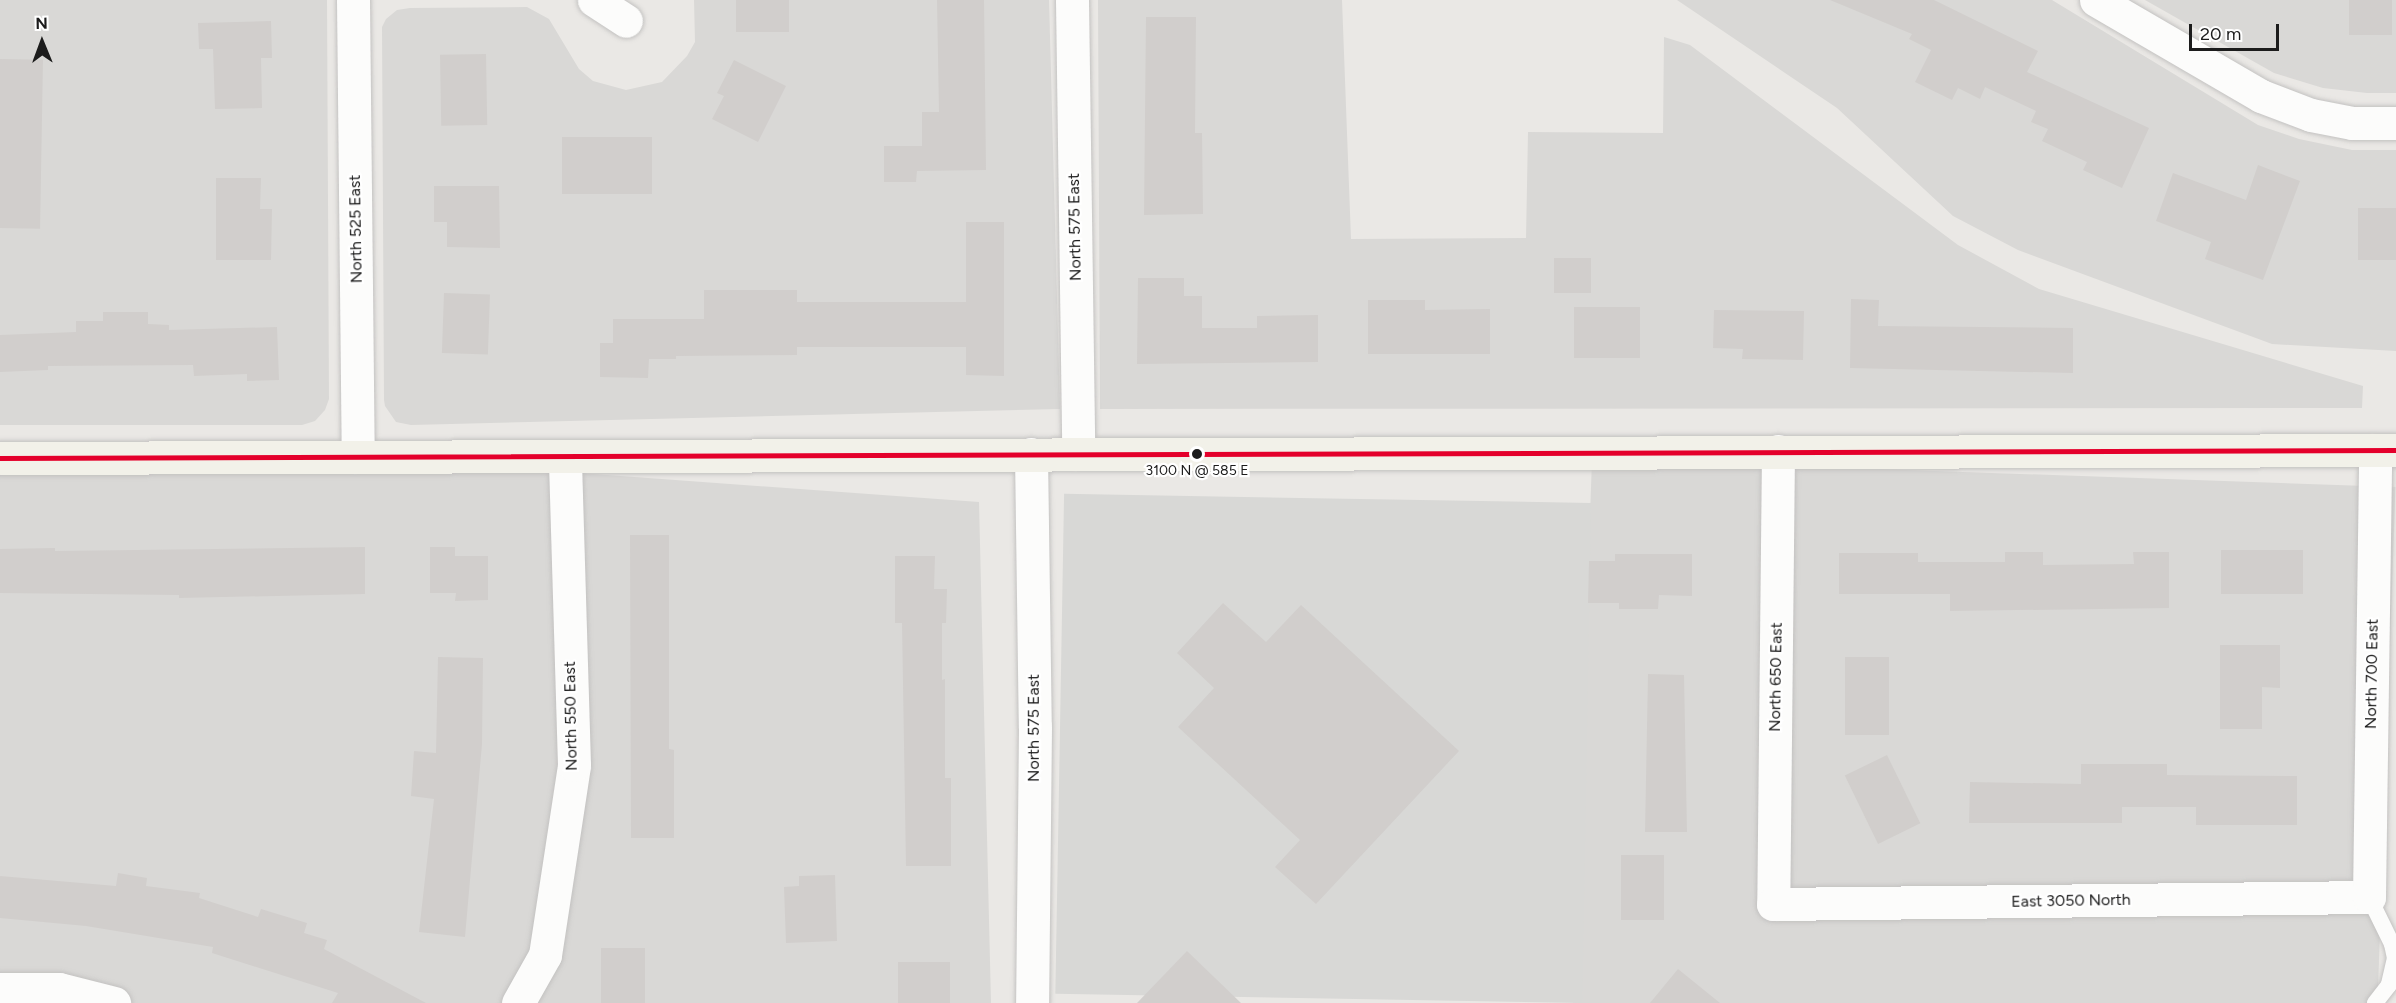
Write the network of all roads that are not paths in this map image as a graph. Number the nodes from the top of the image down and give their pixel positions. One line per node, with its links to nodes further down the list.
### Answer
1 (353, 0): 12 (street, North 525 East)
2 (594, 0): 5 (street)
3 (1071, 0): 10 (street, North 575 East)
4 (2096, 0): 6 (street)
5 (627, 21)
6 (2396, 123)
7 (2385, 450): 8 (main road); 14 (street, North 700 East)
8 (1778, 451): 10 (main road); 15 (street, North 650 East)
9 (1031, 454): 10 (main road); 11 (main road); 19 (street, North 575 East)
10 (1078, 454)
11 (565, 456): 12 (main road); 18 (street, North 550 East)
12 (358, 457): 13 (main road)
13 (0, 458)
14 (2369, 897): 15 (street, East 3050 North); 20 (lane)
15 (1773, 904)
16 (0, 989): 17 (street)
17 (114, 1003)
18 (518, 1003)
19 (1032, 1003)
20 (2375, 1003)

